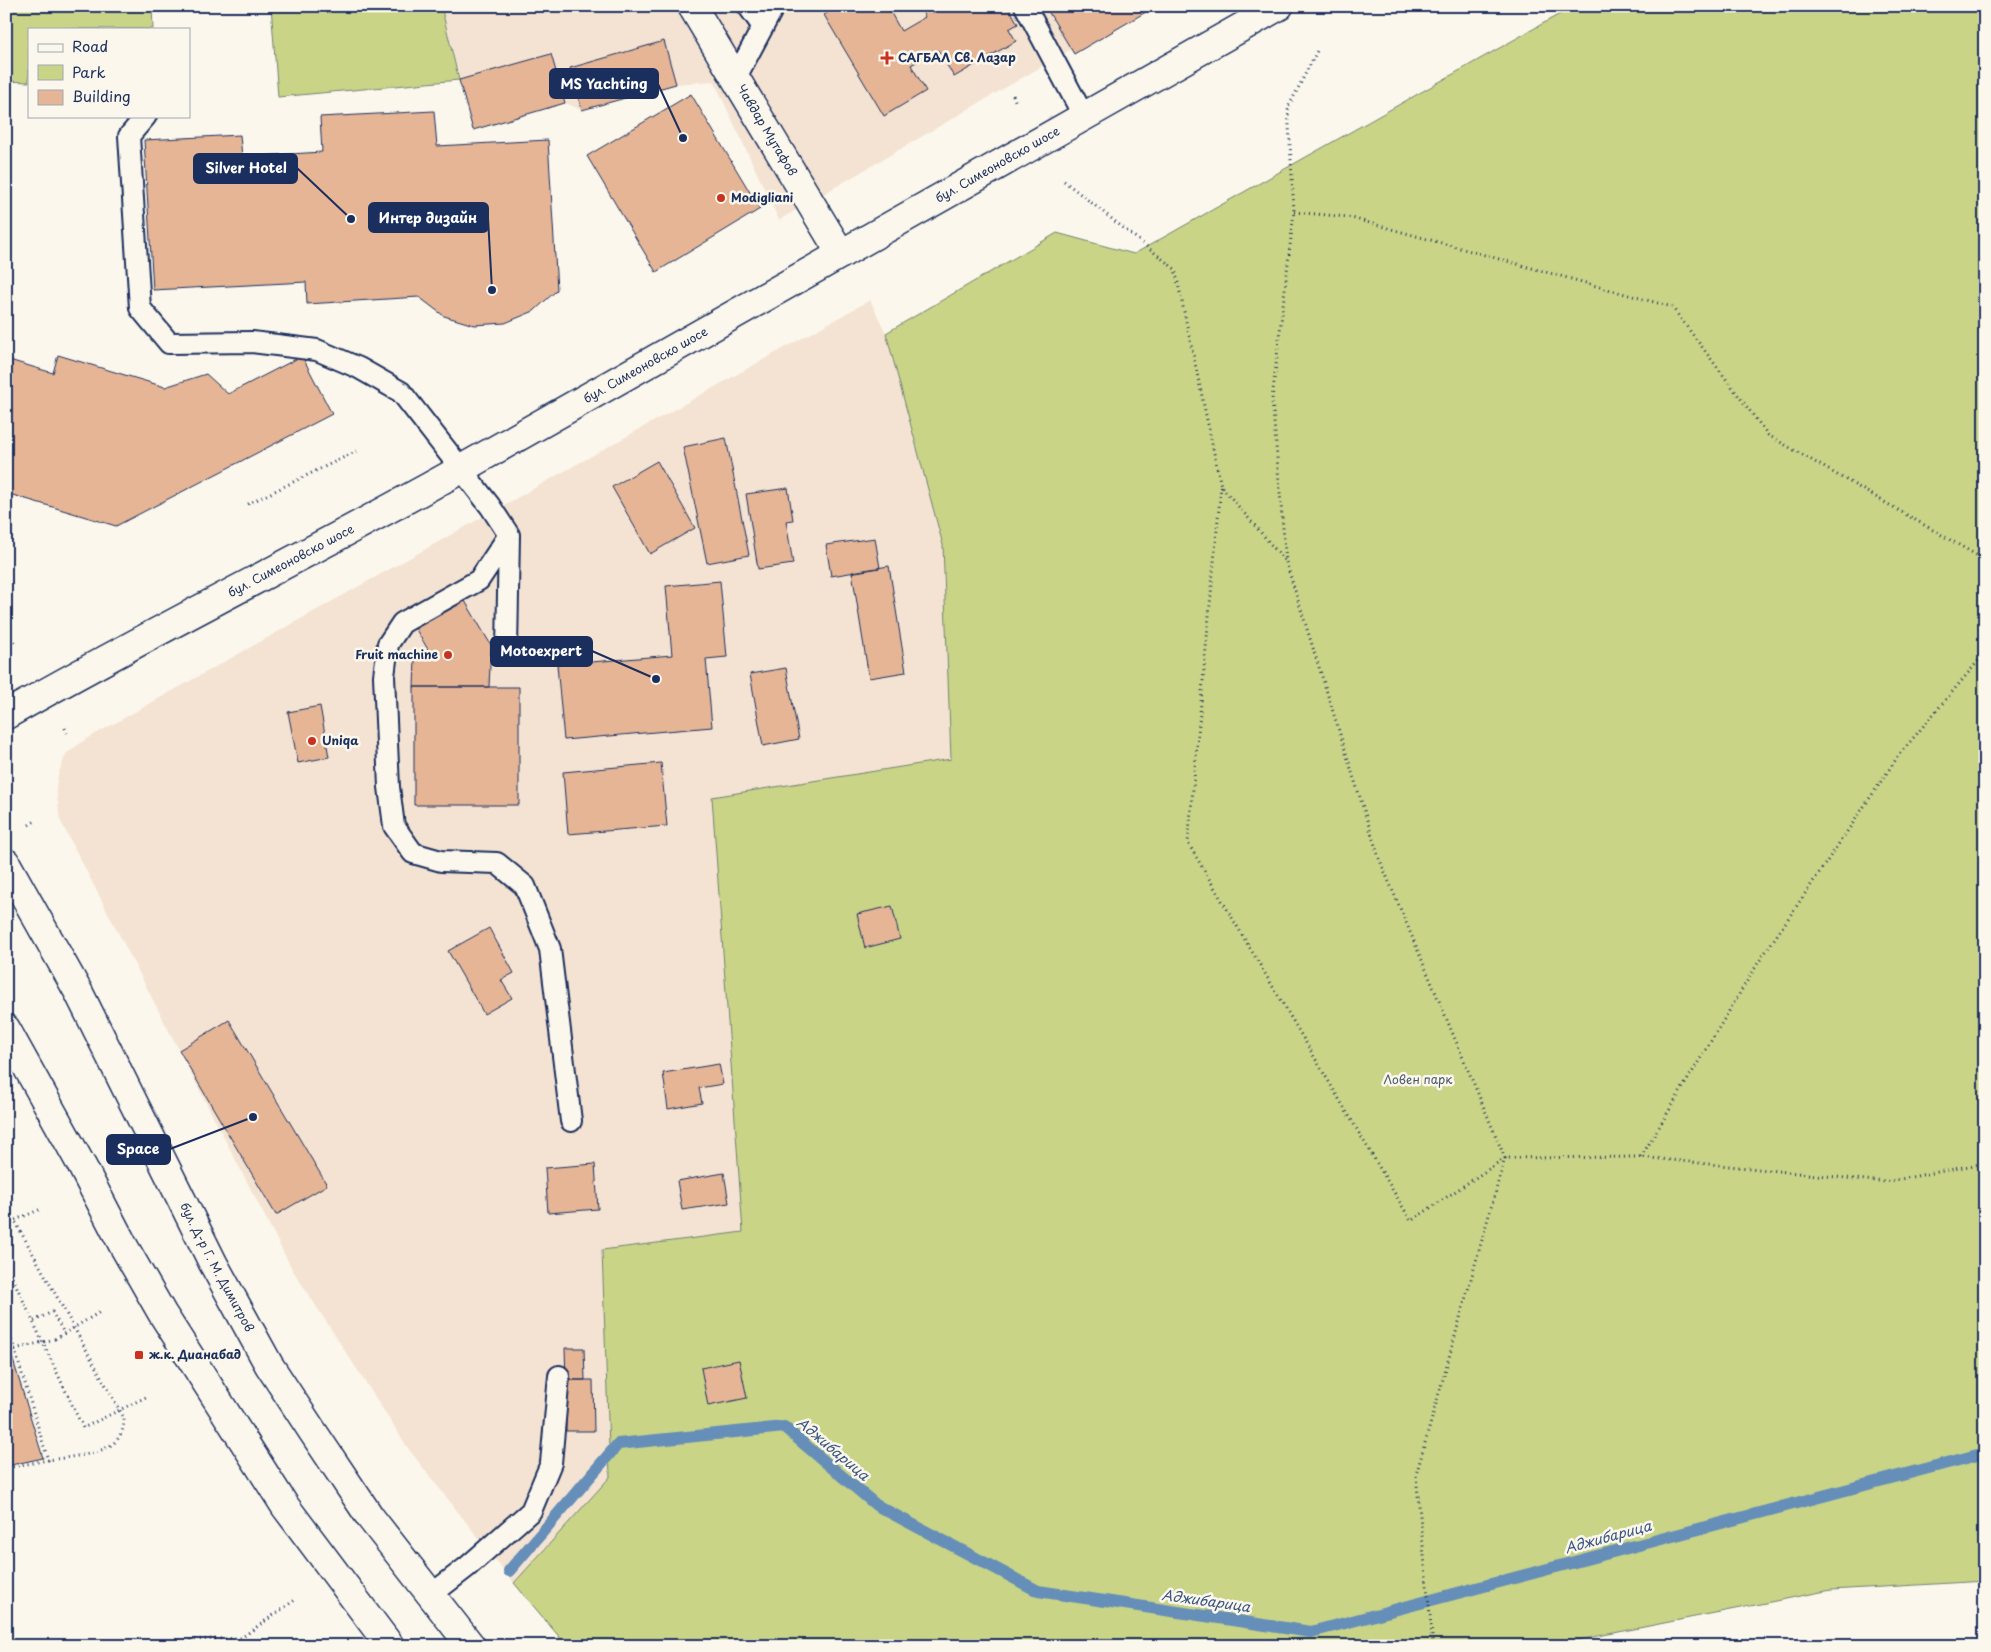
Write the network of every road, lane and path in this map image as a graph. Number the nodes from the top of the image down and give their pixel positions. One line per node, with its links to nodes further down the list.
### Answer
1 (692, 6): 8 (main road, Чавдар Мутафов)
2 (748, 6): 6 (lane)
3 (774, 6): 6 (lane)
4 (1025, 6): 11 (lane)
5 (1279, 6): 11 (main road, бул. Симеоновско шосе)
6 (763, 27): 8 (lane)
7 (1318, 49): 14 (path)
8 (735, 80): 15 (main road, Чавдар Мутафов)
9 (1013, 95): 10 (path)
10 (1016, 103)
11 (1083, 115): 15 (main road, бул. Симеоновско шосе)
12 (144, 118): 17 (lane)
13 (1064, 181): 18 (path)
14 (1294, 212): 21 (path); 22 (path)
15 (841, 254): 17 (main road, бул. Симеоновско шосе)
16 (357, 451): 19 (path)
17 (461, 470): 20 (lane); 27 (main road, бул. Симеоновско шосе)
18 (1221, 486): 22 (path); 36 (path)
19 (248, 504)
20 (509, 535): 25 (lane); 34 (lane)
21 (1985, 560)
22 (1286, 562): 36 (path)
23 (8, 633): 24 (path)
24 (16, 645)
25 (507, 650)
26 (1985, 653): 35 (path)
27 (6, 716)
28 (65, 728): 29 (path)
29 (67, 733)
30 (37, 820): 31 (path)
31 (29, 825)
32 (6, 862): 54 (main road, бул. Д-р Г. М. Димитров)
33 (6, 1029): 57 (main road)
34 (571, 1121)
35 (1641, 1157): 36 (path); 37 (path)
36 (1505, 1158): 59 (path)
37 (1985, 1163)
38 (6, 1206): 40 (path)
39 (41, 1209): 40 (path)
40 (14, 1220): 41 (path); 46 (path)
41 (6, 1223)
42 (6, 1264): 45 (path)
43 (100, 1312): 46 (path)
44 (6, 1321): 48 (path)
45 (34, 1321): 47 (path); 51 (path)
46 (75, 1328): 47 (path); 51 (path)
47 (64, 1333): 48 (path, bridge)
48 (15, 1349): 52 (path)
49 (559, 1376): 54 (lane)
50 (148, 1396): 51 (path)
51 (121, 1410): 52 (path)
52 (48, 1460): 53 (path)
53 (6, 1468)
54 (432, 1594): 58 (main road, бул. Д-р Г. М. Димитров)
55 (295, 1600): 56 (path)
56 (55, 1646)
57 (390, 1646)
58 (471, 1646)
59 (1433, 1646)

